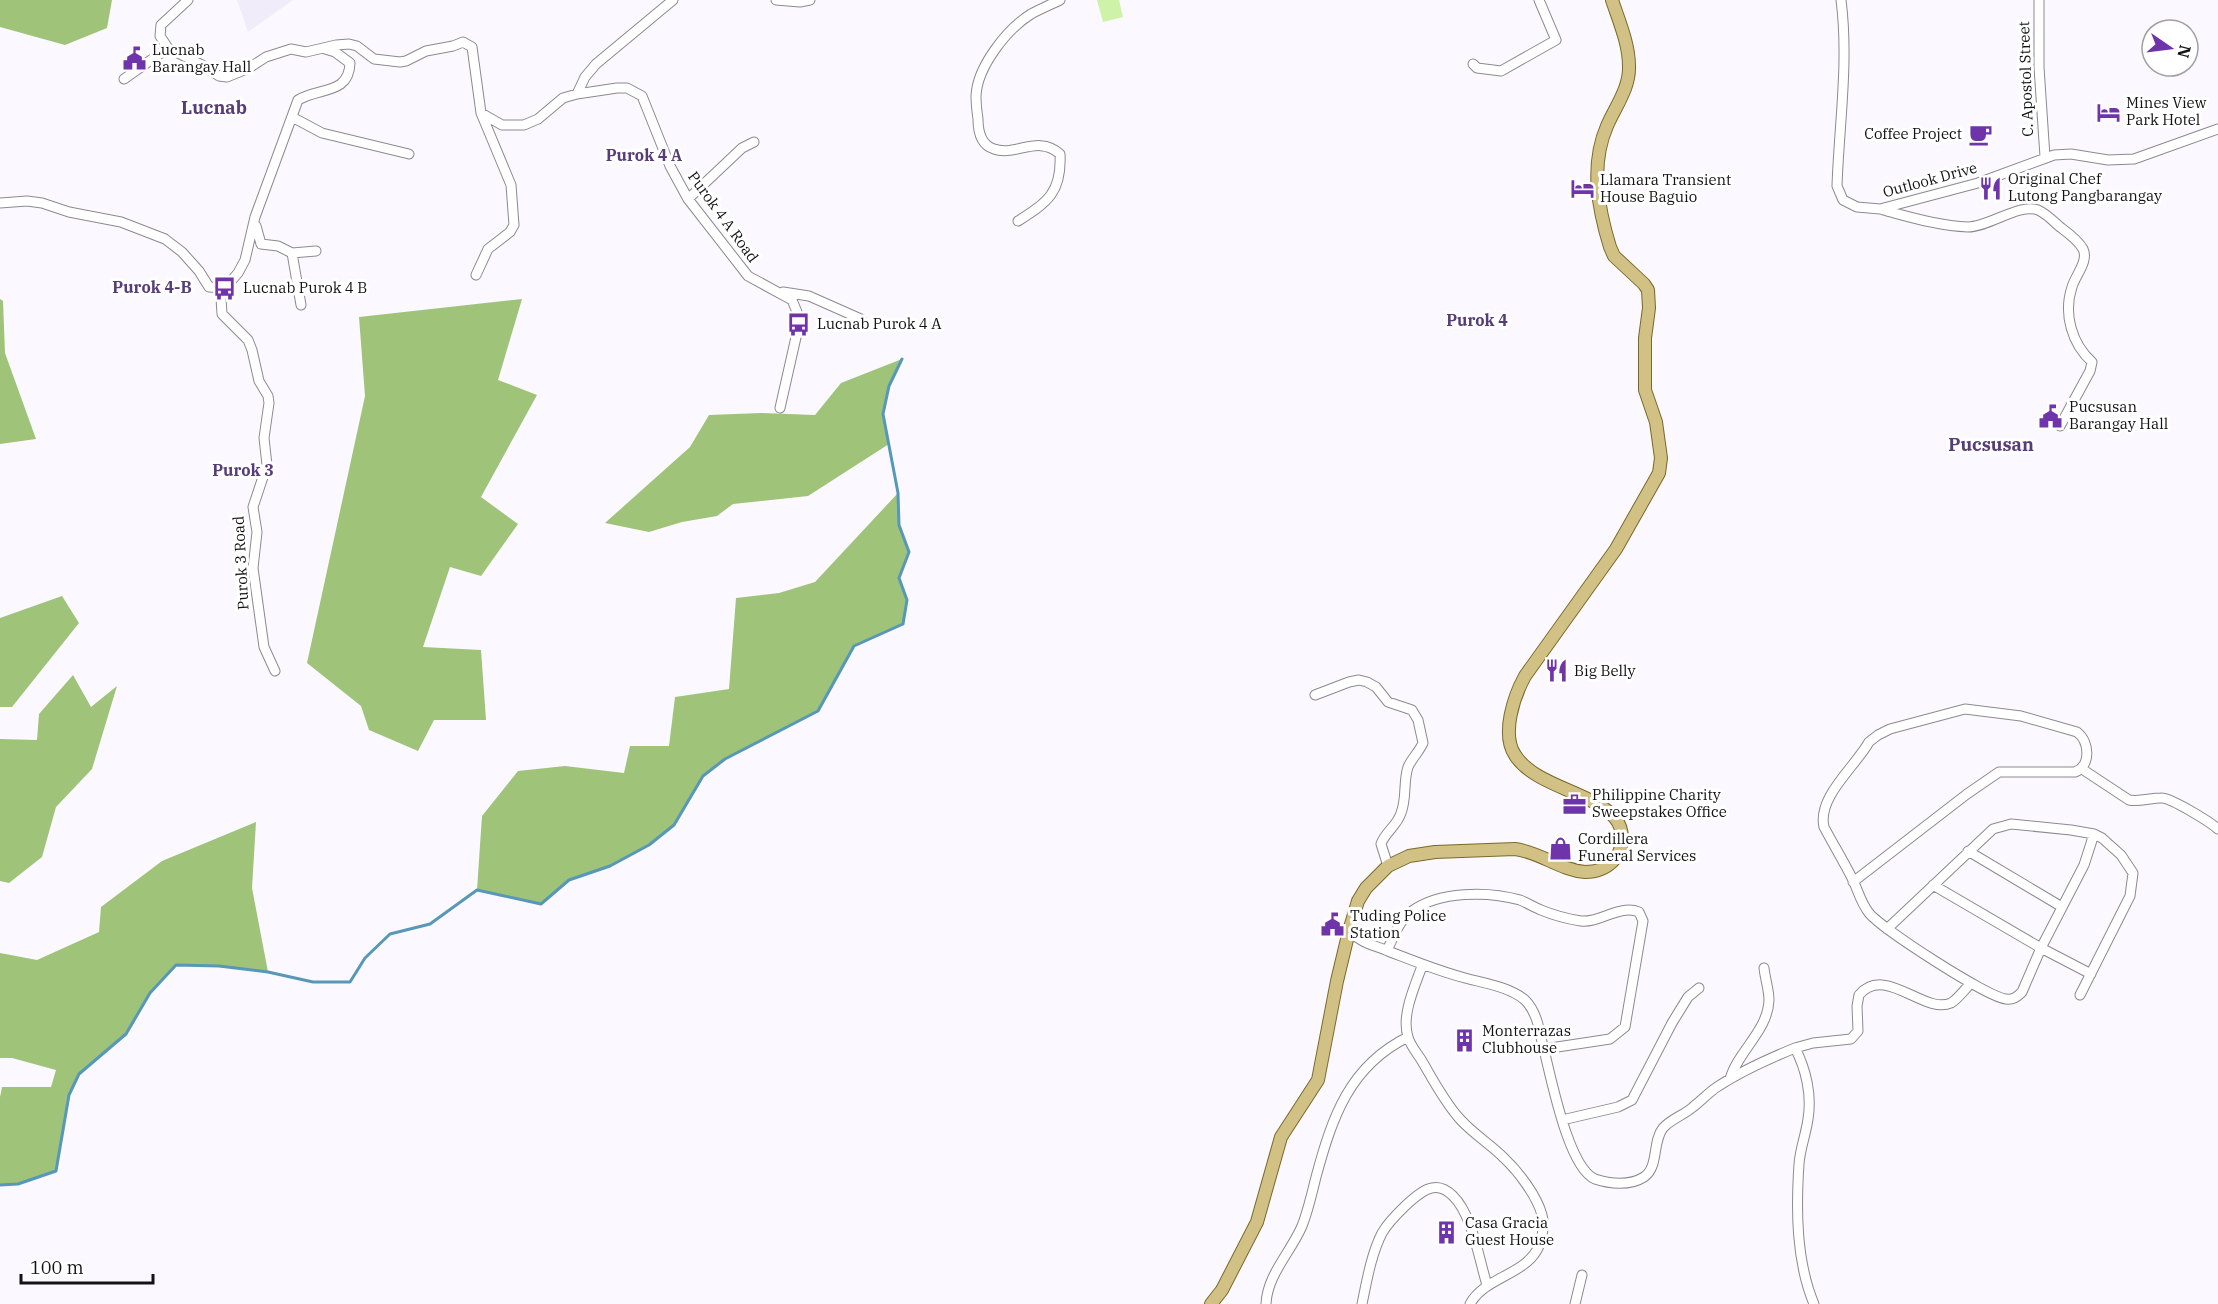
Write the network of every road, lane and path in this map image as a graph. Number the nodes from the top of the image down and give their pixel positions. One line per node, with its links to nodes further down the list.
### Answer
1 (188, 0): 10 (street)
2 (673, 0): 14 (street)
3 (776, 0): 4 (street)
4 (810, 0)
5 (1060, 0): 25 (street)
6 (1539, 0): 12 (street)
7 (1612, 0): 41 (main road)
8 (1841, 0): 23 (street, Outlook Drive)
9 (2039, 0): 20 (street, C. Apostol Street)
10 (168, 48): 11 (street); 13 (street)
11 (322, 48): 15 (street); 16 (street)
12 (1473, 64)
13 (124, 79)
14 (577, 94): 15 (street, Purok 4 A Road); 21 (street, Purok 4 A Road)
15 (481, 112): 28 (street)
16 (292, 117): 19 (street); 24 (street)
17 (2218, 129): 20 (street, Outlook Drive)
18 (754, 142): 21 (street)
19 (409, 154)
20 (2045, 157): 23 (street, Outlook Drive)
21 (688, 199): 30 (street, Purok 4 A Road)
22 (0, 203): 29 (street)
23 (1880, 209): 34 (street)
24 (255, 218): 27 (street); 29 (street)
25 (1018, 221)
26 (316, 251): 27 (street)
27 (292, 253): 31 (street)
28 (476, 275)
29 (225, 288): 35 (street, Purok 3 Road)
30 (781, 292): 32 (street, Purok 4 A Road); 33 (street, Purok 4 A Road)
31 (301, 305)
32 (861, 319)
33 (780, 408)
34 (2061, 426)
35 (275, 671)
36 (1315, 695): 41 (street)
37 (2082, 769): 38 (street); 42 (street); 42 (street)
38 (2218, 829)
39 (2094, 834): 40 (street); 44 (street); 53 (street)
40 (1968, 851): 43 (street); 44 (street)
41 (1388, 866): 46 (main road)
42 (1853, 882): 45 (street)
43 (1933, 885): 45 (street); 49 (street)
44 (2062, 907): 49 (street)
45 (1887, 929): 54 (street)
46 (1348, 931): 47 (street); 48 (main road)
47 (1360, 942): 48 (street); 50 (street)
48 (1345, 946): 64 (main road)
49 (2041, 948): 53 (street); 54 (street)
50 (1387, 950): 51 (street); 58 (street)
51 (1422, 966): 57 (street); 58 (street)
52 (1764, 968): 60 (street)
53 (2091, 974): 56 (street)
54 (1971, 983): 59 (street)
55 (1699, 988): 61 (street)
56 (2080, 995)
57 (1408, 1037): 63 (street); 65 (street)
58 (1544, 1048): 61 (street)
59 (1795, 1048): 60 (street); 69 (street)
60 (1730, 1079): 61 (street)
61 (1562, 1120)
62 (1582, 1275): 68 (street)
63 (1487, 1285): 66 (street); 67 (street)
64 (1211, 1304)
65 (1266, 1304)
66 (1362, 1304)
67 (1470, 1304)
68 (1575, 1304)
69 (1814, 1304)

